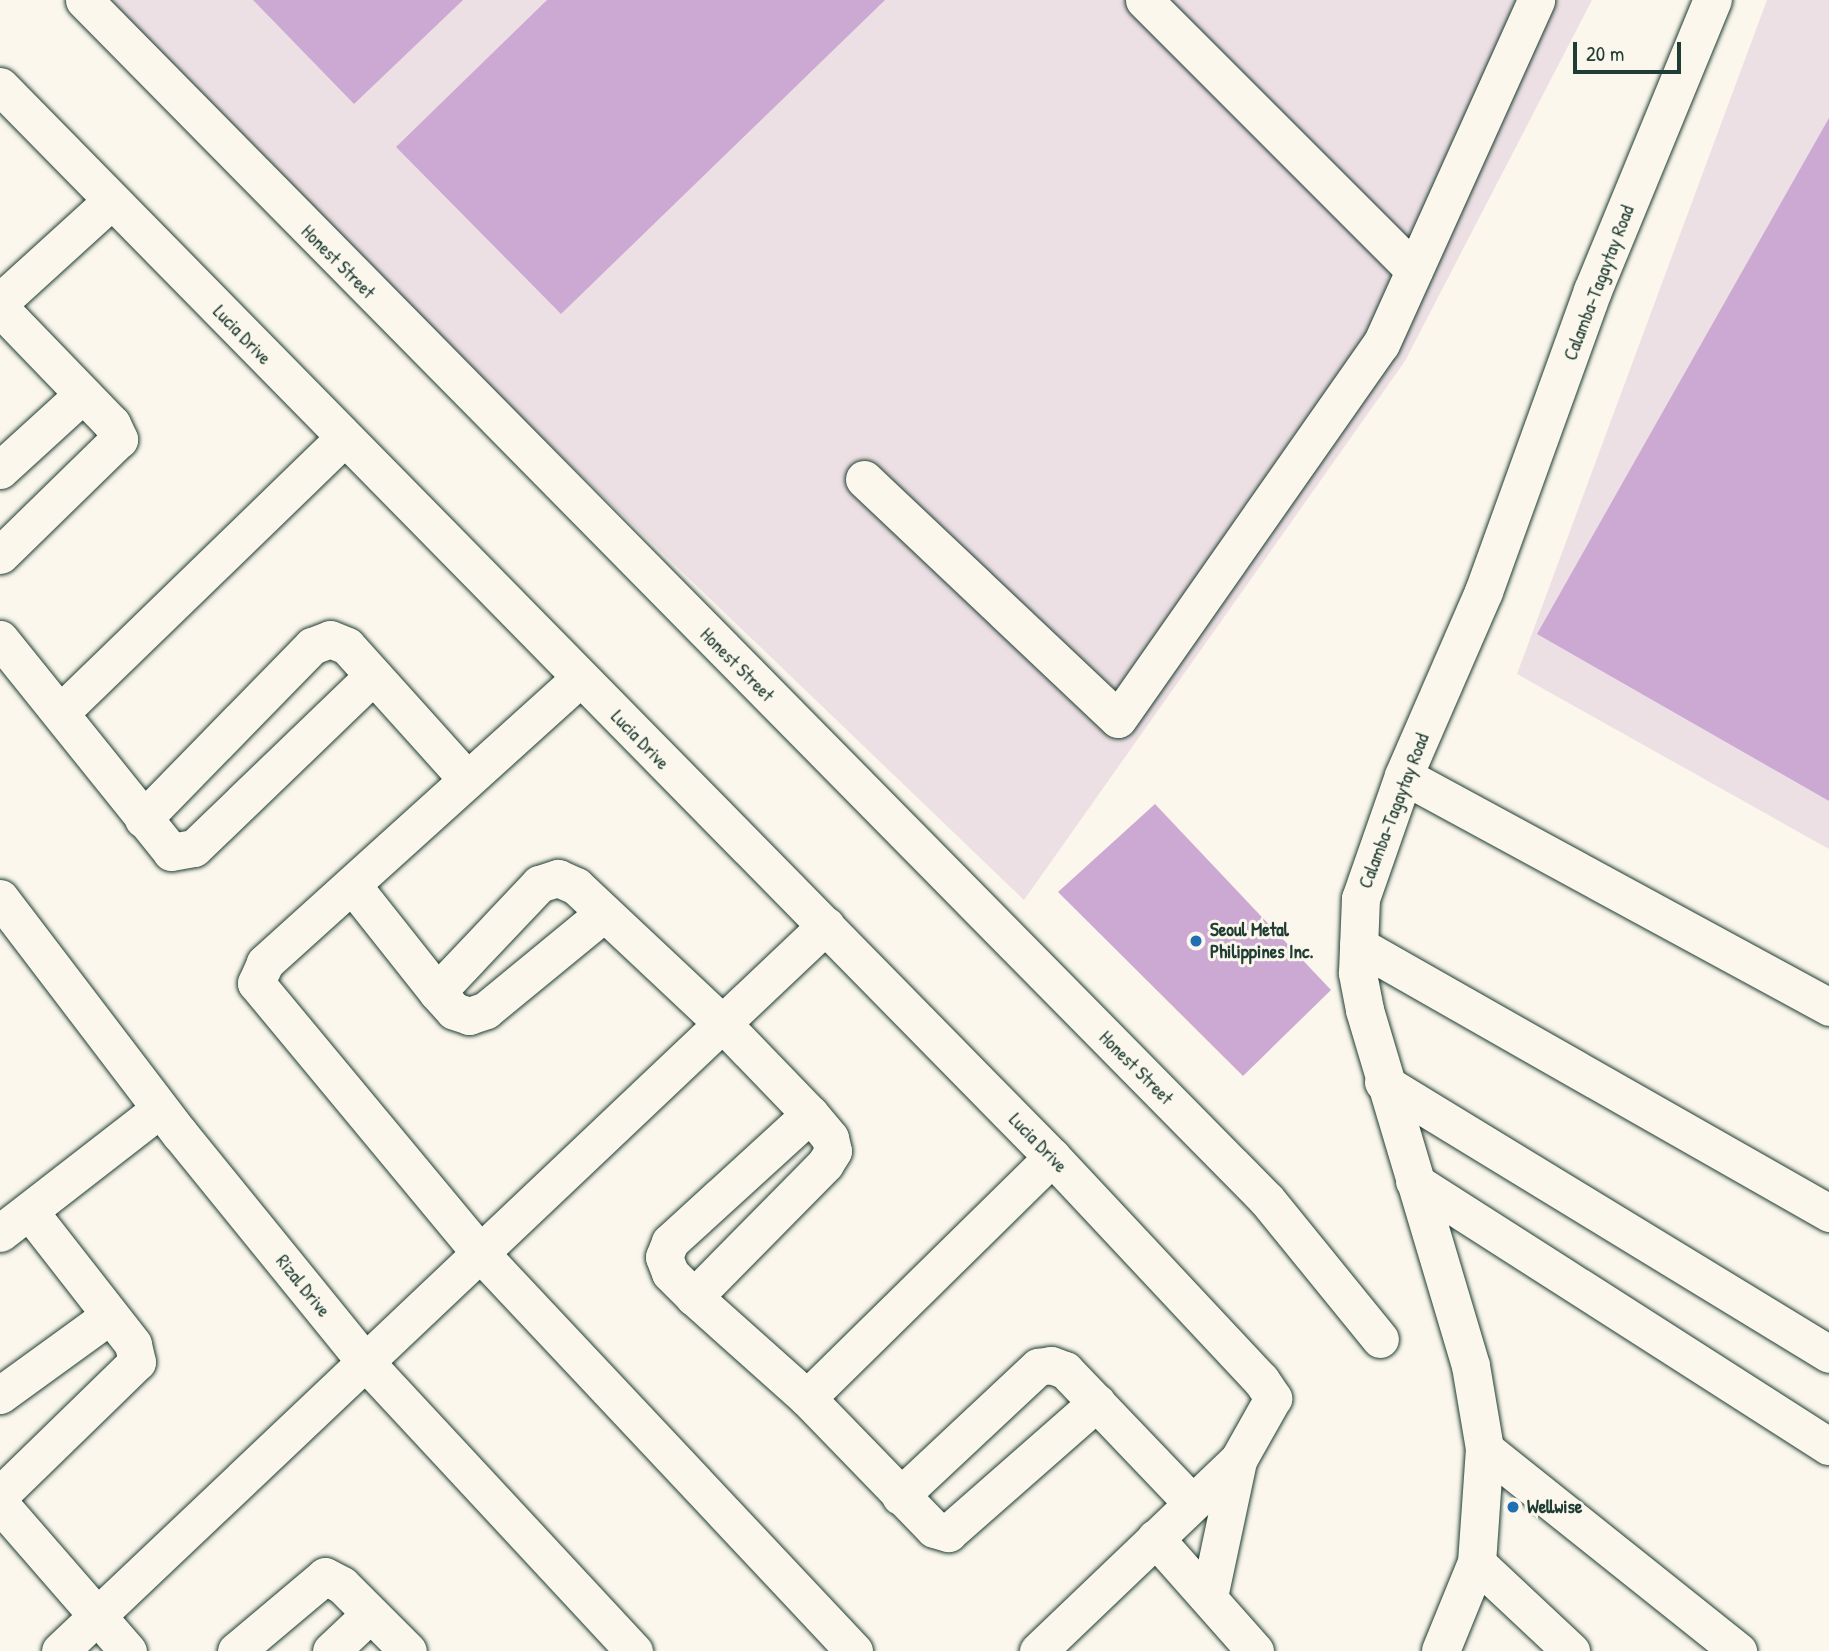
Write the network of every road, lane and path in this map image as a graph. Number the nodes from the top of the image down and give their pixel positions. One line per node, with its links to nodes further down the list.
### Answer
1 (84, 0): 41 (street, Honest Street)
2 (1144, 0): 7 (street)
3 (1536, 0): 7 (street)
4 (1713, 0): 19 (main road, Calamba-Tagaytay Road)
5 (0, 86): 6 (street, Lucia Drive)
6 (112, 200): 8 (street); 11 (street, Lucia Drive)
7 (1414, 270): 13 (street)
8 (0, 302)
9 (0, 308): 10 (street)
10 (82, 395): 12 (street); 14 (street)
11 (342, 439): 17 (street, Lucia Drive); 18 (street)
12 (0, 470)
13 (864, 479)
14 (0, 555)
15 (0, 639): 18 (street)
16 (373, 676): 20 (street); 21 (street); 21 (street)
17 (580, 678): 20 (street); 25 (street, Lucia Drive)
18 (60, 713): 21 (street)
19 (1404, 776): 26 (main road, Calamba-Tagaytay Road); 28 (street)
20 (466, 778): 22 (street)
21 (143, 819)
22 (353, 886): 27 (street); 38 (street)
23 (0, 898): 31 (street, Rizal Drive)
24 (604, 913): 27 (street); 27 (street); 29 (street)
25 (826, 925): 29 (street); 33 (street, Lucia Drive)
26 (1358, 945): 30 (main road, Calamba-Tagaytay Road); 36 (street)
27 (437, 992)
28 (1829, 1007)
29 (722, 1023): 32 (street); 38 (street)
30 (1383, 1082): 34 (main road, Calamba-Tagaytay Road); 42 (street)
31 (160, 1109): 35 (street); 43 (street, Rizal Drive)
32 (810, 1114): 39 (street); 39 (street)
33 (1052, 1157): 45 (street); 49 (street, Lucia Drive)
34 (1414, 1181): 47 (street); 48 (main road, Calamba-Tagaytay Road)
35 (30, 1212): 37 (street); 40 (street)
36 (1829, 1213)
37 (0, 1233)
38 (481, 1254): 43 (street); 65 (street)
39 (694, 1297): 45 (street)
40 (109, 1316): 44 (street); 50 (street)
41 (1380, 1339)
42 (1829, 1354)
43 (368, 1365): 58 (street); 64 (street, Rizal Drive)
44 (0, 1395)
45 (807, 1398): 51 (street)
46 (1097, 1402): 51 (street); 51 (street); 52 (street)
47 (1829, 1446)
48 (1485, 1449): 55 (main road, Calamba-Tagaytay Road); 70 (street)
49 (1238, 1460): 52 (street); 56 (street)
50 (0, 1495)
51 (900, 1496)
52 (1190, 1501): 54 (street)
53 (0, 1504): 58 (street)
54 (1155, 1538): 56 (street); 66 (street)
55 (1477, 1563): 68 (main road, Calamba-Tagaytay Road); 69 (street)
56 (1209, 1597): 67 (street)
57 (370, 1614): 61 (street); 62 (street); 63 (street)
58 (98, 1617): 59 (street); 60 (street)
59 (60, 1651)
60 (128, 1651)
61 (236, 1651)
62 (331, 1651)
63 (408, 1651)
64 (634, 1651)
65 (854, 1651)
66 (1038, 1651)
67 (1255, 1651)
68 (1441, 1651)
69 (1571, 1651)
70 (1738, 1651)

